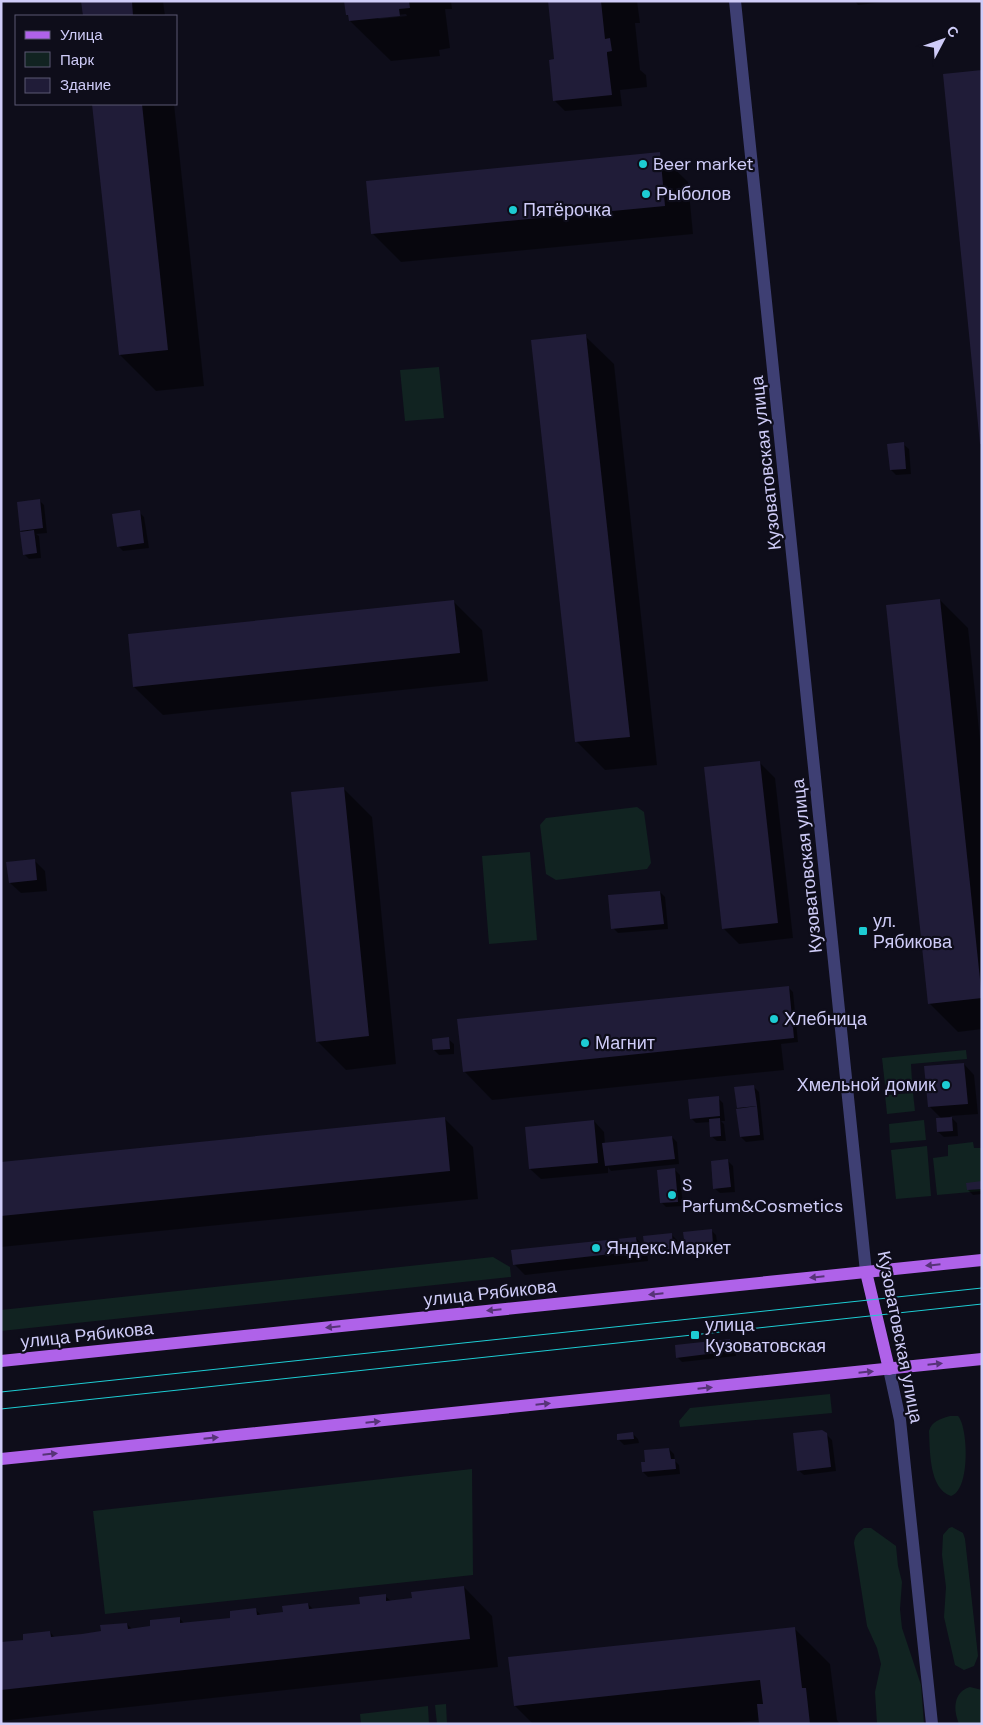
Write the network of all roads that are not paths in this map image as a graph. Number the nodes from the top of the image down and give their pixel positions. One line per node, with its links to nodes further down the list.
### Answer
1 (735, 1): 3 (street, Кузоватовская улица)
2 (982, 1260): 3 (main road, улица Рябикова, one-way to 3)
3 (866, 1272): 5 (main road, улица Рябикова, one-way to 5); 6 (main road, Кузоватовская улица)
4 (982, 1360): 6 (main road, one-way to 4)
5 (1, 1361)
6 (889, 1369): 7 (main road, one-way to 6); 8 (street, Кузоватовская улица)
7 (1, 1459)
8 (932, 1724)

